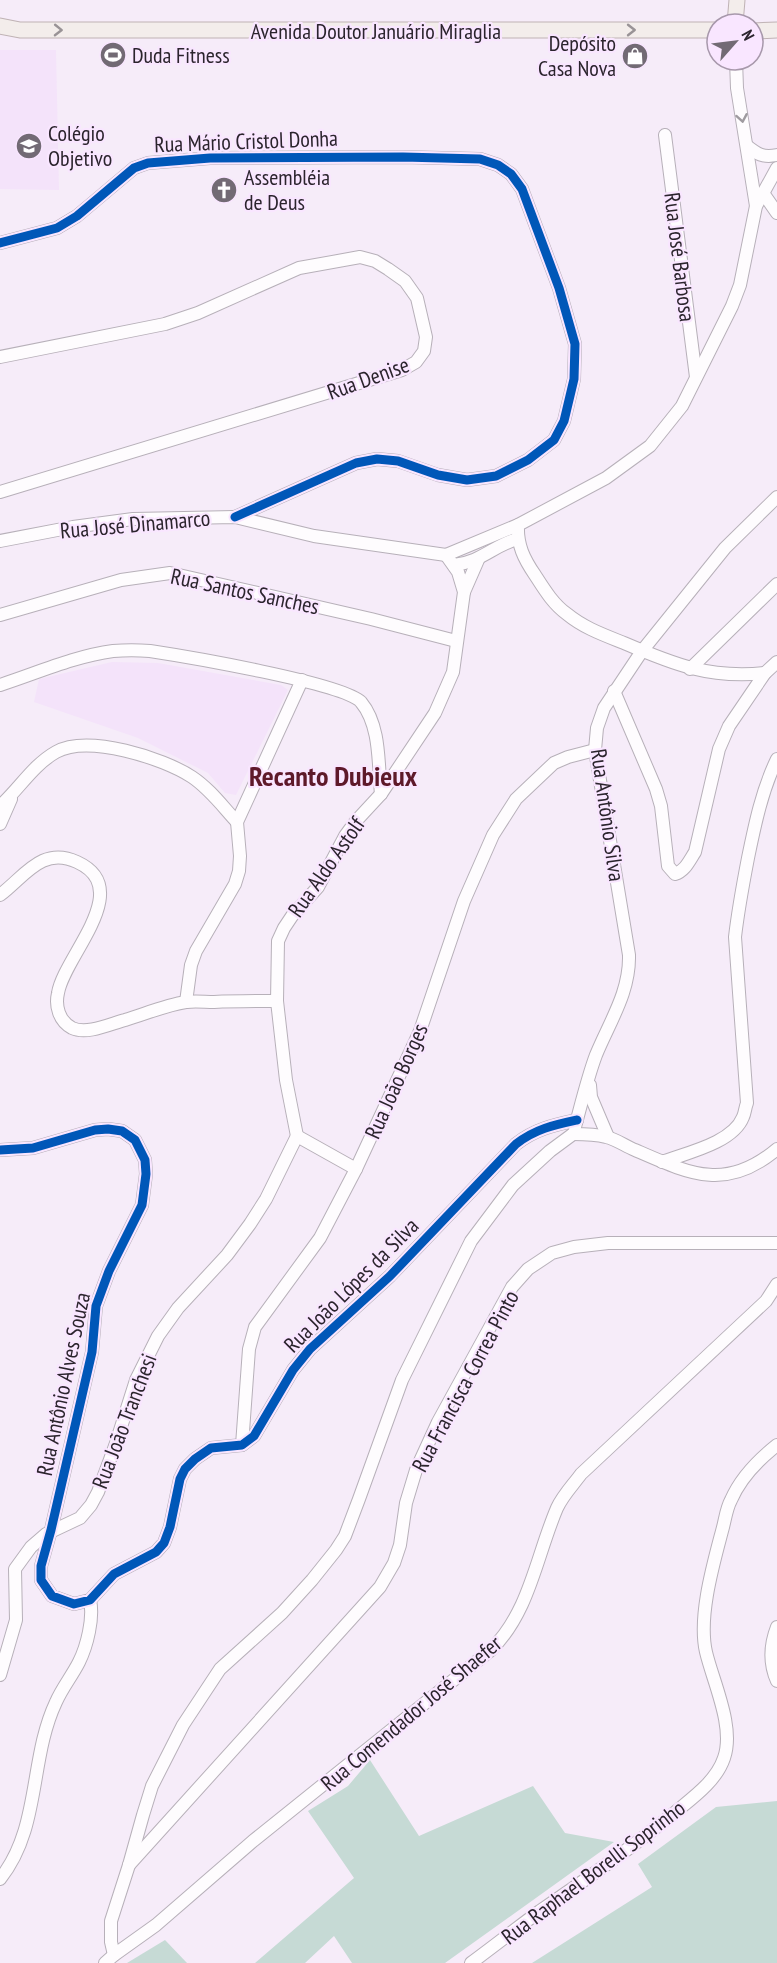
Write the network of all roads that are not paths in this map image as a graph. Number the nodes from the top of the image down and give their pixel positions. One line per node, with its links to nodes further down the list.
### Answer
1 (0, 26): 2 (main road, Avenida Doutor Januário Miraglia)
2 (20, 30): 3 (main road, Avenida Doutor Januário Miraglia, one-way to 3); 4 (main road)
3 (705, 30)
4 (0, 37)
5 (736, 72): 7 (street, one-way to 7)
6 (664, 135): 15 (street, Rua José Barbosa)
7 (747, 146): 8 (street); 11 (street)
8 (777, 155)
9 (777, 168): 10 (street)
10 (763, 193): 11 (street); 12 (street)
11 (756, 207): 15 (street)
12 (777, 213)
13 (0, 243): 18 (street, Rua Mário Cristol Donha)
14 (0, 357): 16 (street, Rua Denise)
15 (696, 378): 19 (street)
16 (0, 492)
17 (777, 497): 28 (street, Rua Antônio Silva)
18 (235, 517): 21 (street, Rua José Dinamarco); 22 (street, Rua José Dinamarco)
19 (519, 525): 20 (street); 22 (street)
20 (517, 539): 23 (street); 28 (street)
21 (0, 541)
22 (450, 560): 23 (street); 25 (street, Rua Aldo Astolf)
23 (477, 560): 25 (street)
24 (777, 584): 30 (street)
25 (464, 592): 27 (street, Rua Aldo Astolf)
26 (0, 615): 27 (street, Rua Santos Sanches)
27 (456, 641): 37 (street, Rua Aldo Astolf)
28 (642, 651): 30 (street); 34 (street, Rua Antônio Silva)
29 (777, 662): 31 (street)
30 (690, 669): 31 (street)
31 (765, 673): 34 (street)
32 (302, 680): 33 (street); 37 (street); 40 (street)
33 (0, 684)
34 (614, 691): 35 (street, Rua Antônio Silva)
35 (595, 750): 45 (street, Rua Antônio Silva); 53 (street, Rua João Borges)
36 (777, 759): 52 (street)
37 (381, 794): 43 (street, Rua Aldo Astolf)
38 (12, 795): 39 (street); 40 (street); 41 (street)
39 (0, 806)
40 (237, 822): 44 (street)
41 (0, 824)
42 (0, 895): 44 (street)
43 (277, 1001): 44 (street); 48 (street, Rua Aldo Astolf)
44 (186, 1002)
45 (589, 1081): 46 (street, Rua Antônio Silva); 49 (street)
46 (577, 1120): 47 (street, Rua Antônio Silva); 56 (street, Rua João Lópes da Silva)
47 (573, 1134): 49 (street); 63 (street)
48 (297, 1136): 53 (street); 58 (street, Rua João Tranchesi)
49 (608, 1137): 52 (street)
50 (777, 1149): 52 (street)
51 (0, 1150): 58 (street, Rua Antônio Alves Souza)
52 (662, 1162)
53 (356, 1169): 56 (street, Rua João Borges)
54 (777, 1243): 63 (street, Rua Francisca Correa Pinto)
55 (777, 1284): 65 (street, Rua Comendador José Shaefer)
56 (242, 1445): 59 (street)
57 (777, 1445): 66 (street, Rua Raphael Borelli Soprinho)
58 (51, 1530): 59 (street, Rua Antônio Alves Souza); 61 (street, Rua João Tranchesi)
59 (90, 1600): 64 (street)
60 (777, 1627): 62 (street)
61 (0, 1675)
62 (777, 1681)
63 (129, 1865): 65 (street)
64 (0, 1879)
65 (109, 1959)
66 (471, 1963)

